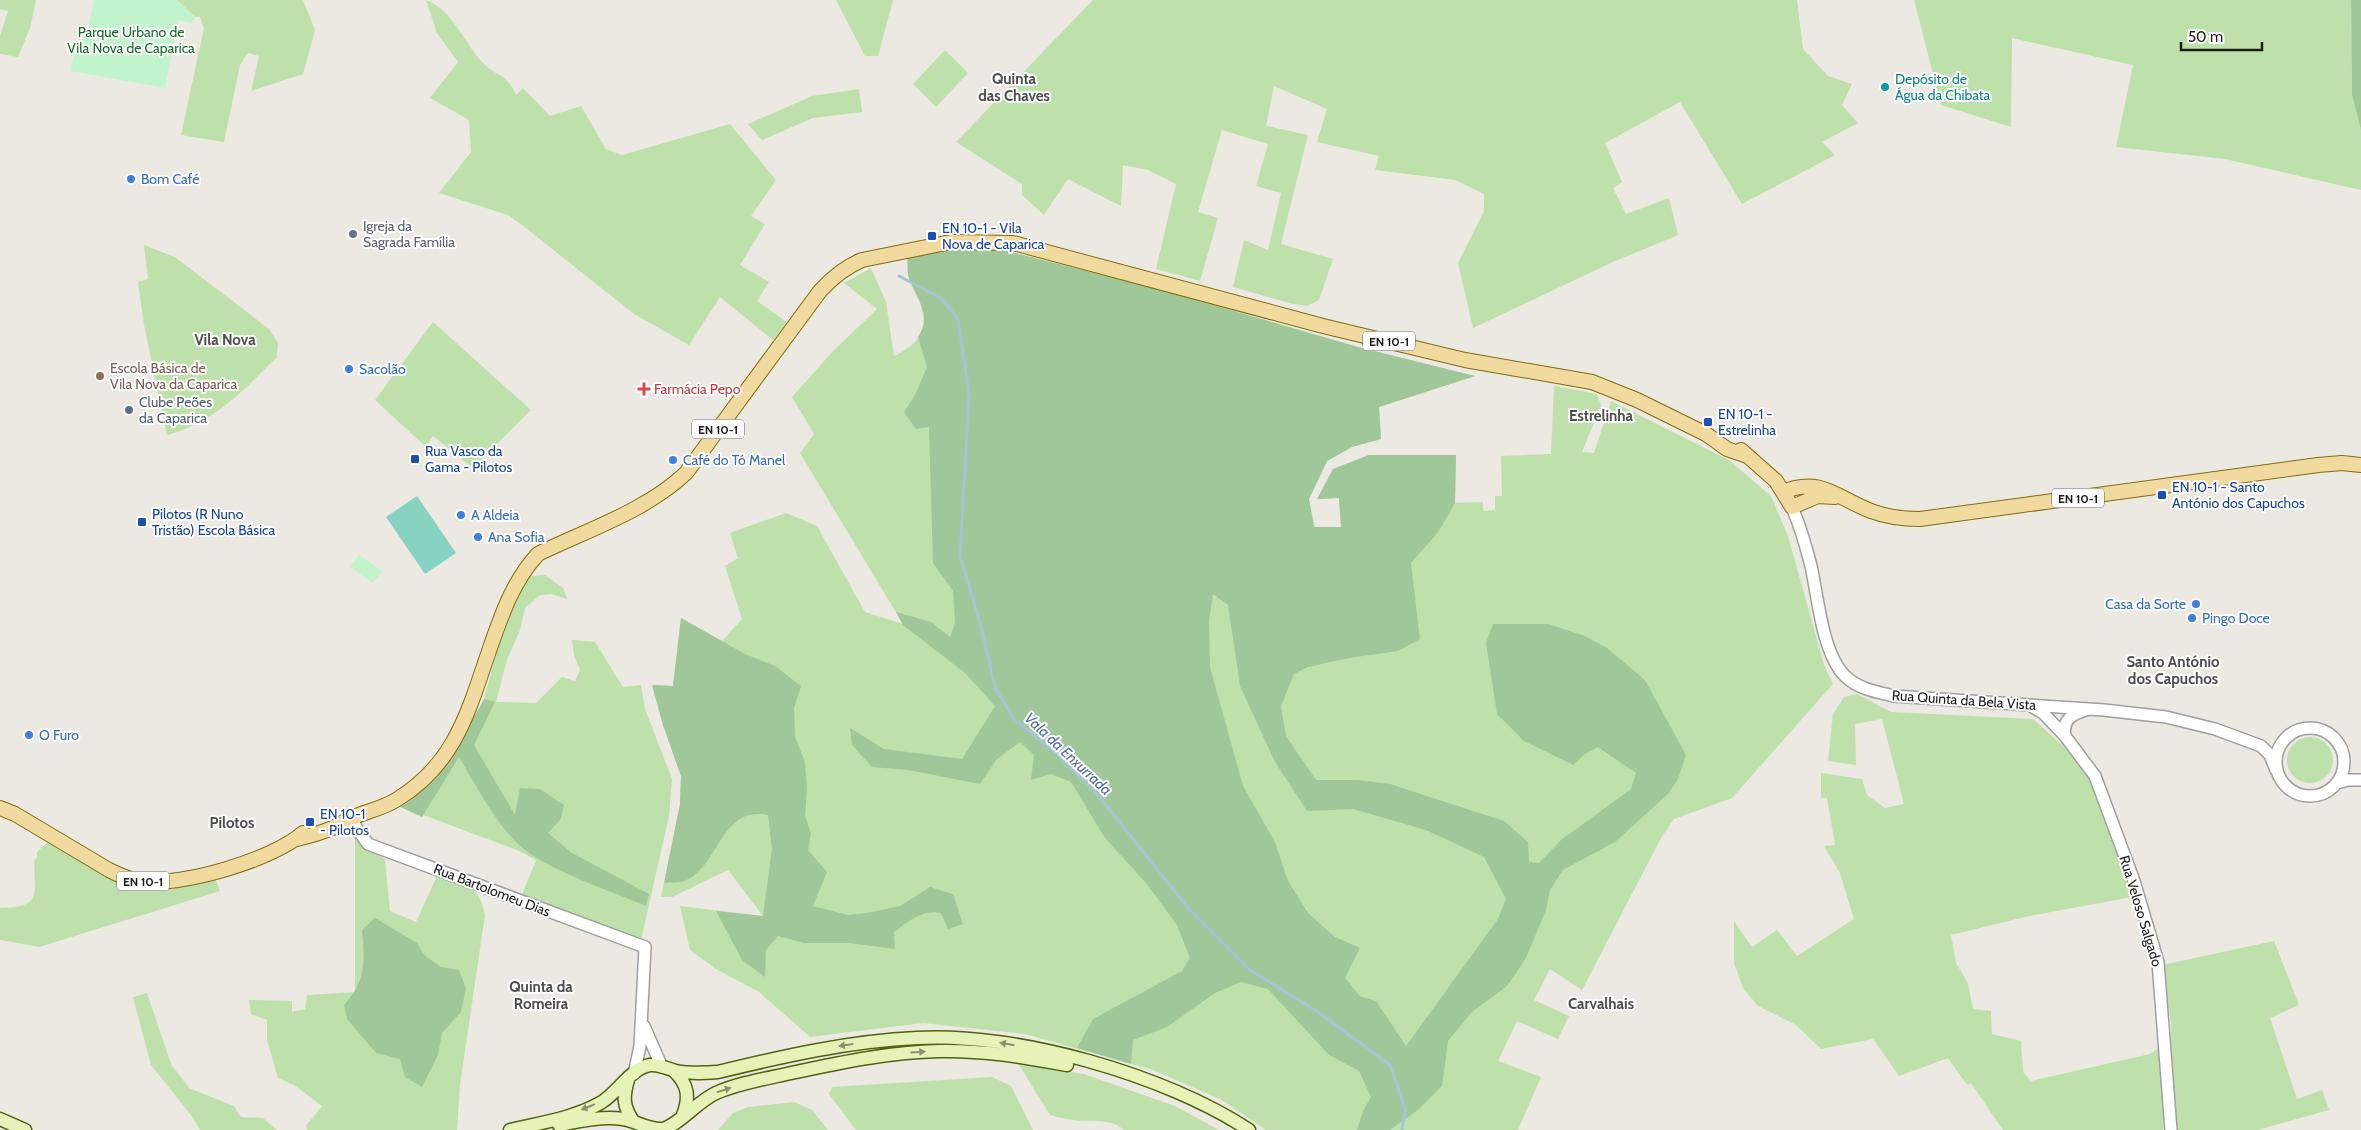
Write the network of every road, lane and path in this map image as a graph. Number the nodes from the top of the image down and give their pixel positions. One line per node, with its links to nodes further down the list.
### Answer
1 (2361, 465): 3 (main road, EN 10-1)
2 (1783, 492): 3 (main road, EN 10-1); 4 (main road, EN 10-1); 18 (main road, EN 10-1)
3 (1841, 498): 4 (main road, EN 10-1)
4 (1792, 507): 5 (street, Rua Quinta da Bela Vista)
5 (2028, 705): 6 (street, Rua Quinta da Bela Vista); 9 (street, Rua Veloso Salgado)
6 (2060, 707): 7 (street, Rua Quinta da Bela Vista); 8 (street); 9 (street)
7 (2091, 709): 8 (street); 12 (street, Rua Quinta da Bela Vista)
8 (2068, 719): 10 (street)
9 (2050, 720): 10 (street, Rua Veloso Salgado)
10 (2065, 736): 33 (street, Rua Veloso Salgado)
11 (2283, 740): 12 (street); 13 (street); 14 (street)
12 (2261, 746): 14 (street)
13 (2344, 765): 15 (street); 16 (street)
14 (2276, 770): 16 (street)
15 (2361, 779): 16 (street)
16 (2337, 784)
17 (0, 808): 18 (main road, EN 10-1)
18 (351, 818): 19 (street, Rua Bartolomeu Dias)
19 (641, 1017): 20 (street); 22 (street)
20 (661, 1065): 21 (main road); 22 (main road)
21 (674, 1071): 23 (main road); 32 (main road, one-way to 21)
22 (631, 1077): 25 (main road); 29 (main road, one-way to 29)
23 (682, 1115): 25 (main road); 31 (main road, one-way to 31)
24 (0, 1119): 28 (main road)
25 (633, 1121): 30 (main road)
26 (0, 1126): 27 (main road)
27 (8, 1130)
28 (25, 1130)
29 (510, 1130)
30 (538, 1130)
31 (1236, 1130)
32 (1249, 1130)
33 (2171, 1130)

